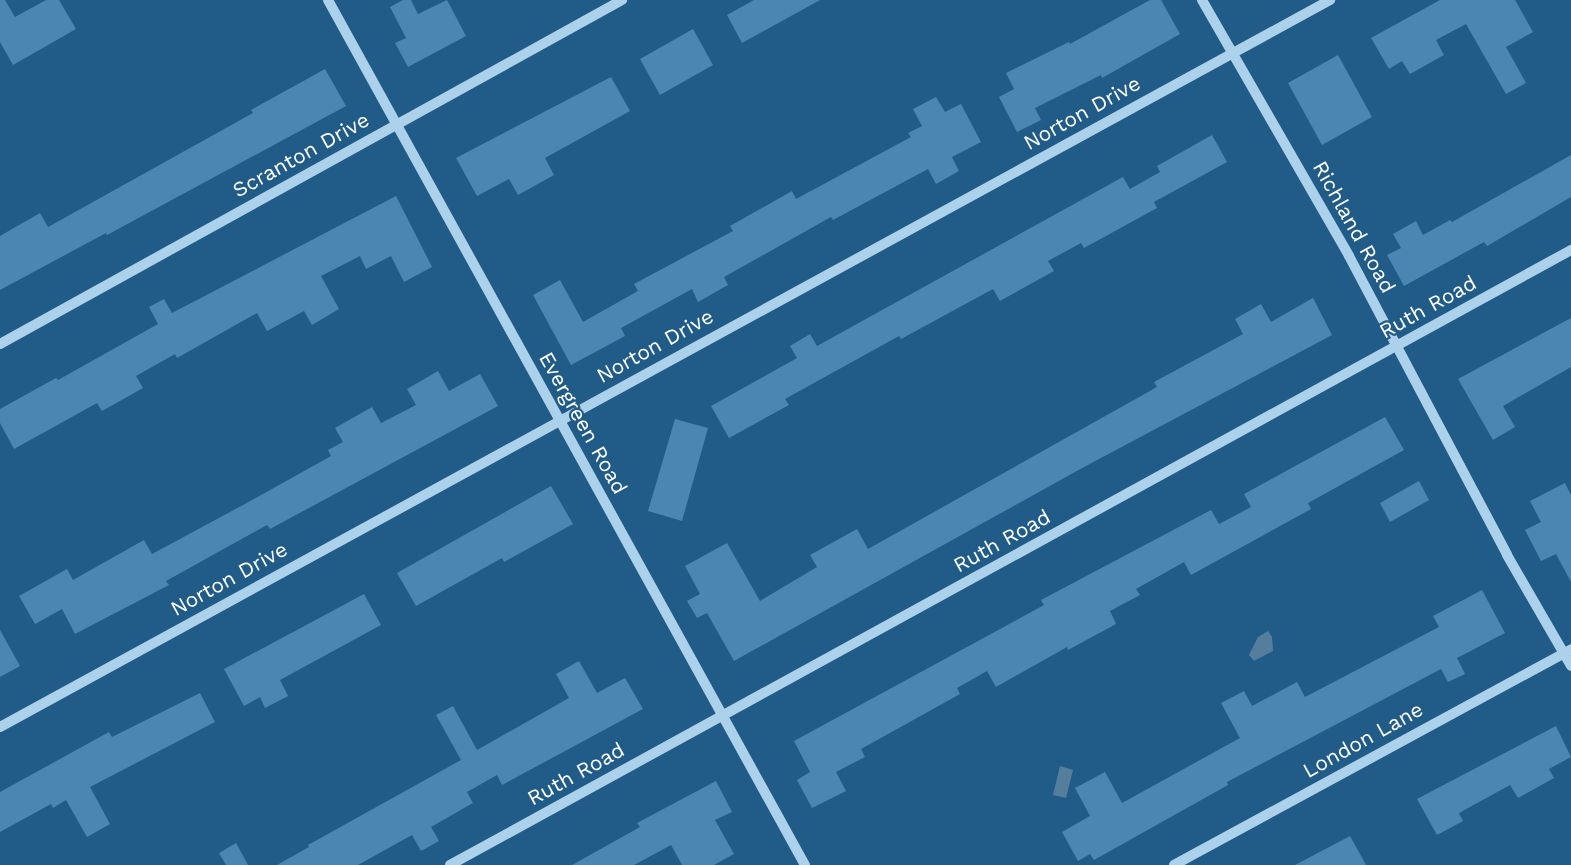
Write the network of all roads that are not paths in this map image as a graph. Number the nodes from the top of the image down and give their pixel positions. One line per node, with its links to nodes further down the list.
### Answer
1 (328, 0): 6 (street, Evergreen Road)
2 (622, 0): 6 (street, Scranton Drive)
3 (1202, 0): 5 (street, Richland Road)
4 (1330, 0): 5 (street, Norton Drive)
5 (1232, 54): 9 (street, Richland Road); 10 (street, Norton Drive)
6 (395, 125): 8 (street, Scranton Drive); 10 (street, Evergreen Road)
7 (1571, 250): 9 (street, Ruth Road)
8 (0, 344)
9 (1397, 347): 11 (street, Richland Road); 13 (street, Ruth Road)
10 (559, 420): 13 (street, Evergreen Road); 14 (street, Norton Drive)
11 (1567, 651): 12 (street, Richland Road); 17 (street, London Lane)
12 (1571, 666)
13 (724, 716): 15 (street, Ruth Road); 16 (street, Evergreen Road)
14 (0, 728)
15 (450, 865)
16 (805, 865)
17 (1174, 865)

